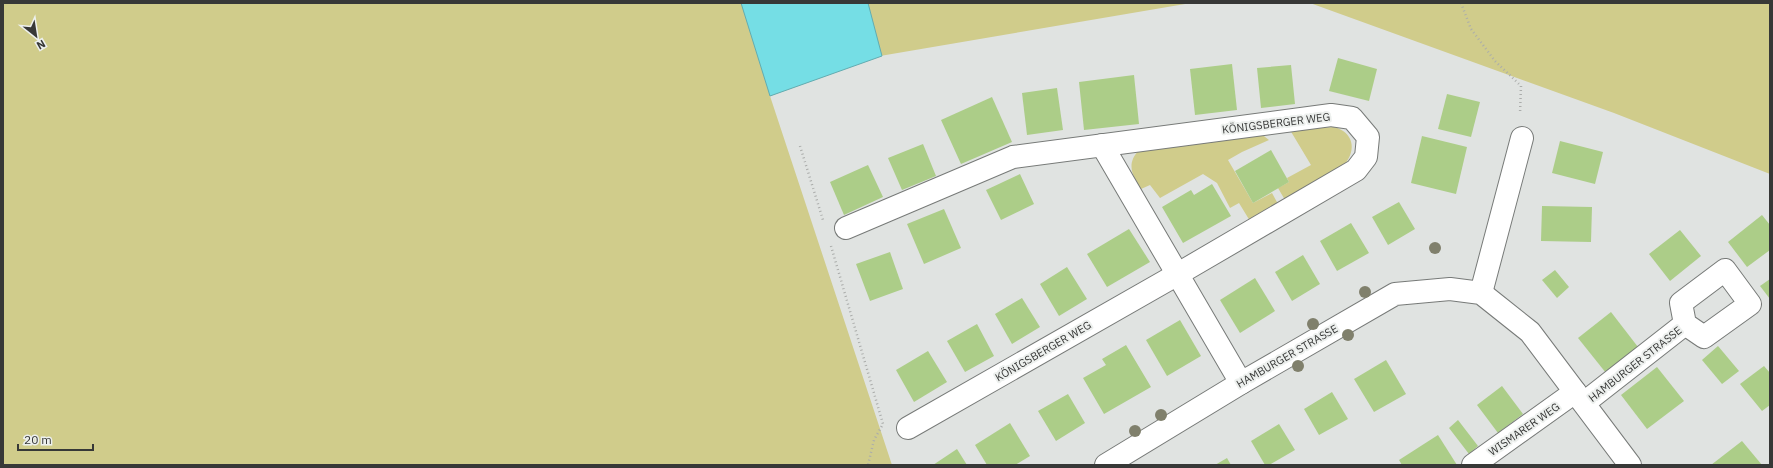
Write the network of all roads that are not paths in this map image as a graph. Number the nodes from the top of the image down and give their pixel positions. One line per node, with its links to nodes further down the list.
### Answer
1 (1522, 138): 5 (street)
2 (1102, 145): 3 (street, KÖNIGSBERGER WEG); 4 (street); 4 (street, KÖNIGSBERGER WEG)
3 (846, 228)
4 (1178, 274): 7 (street); 9 (street, KÖNIGSBERGER WEG)
5 (1481, 293): 7 (street, HAMBURGER STRASSE); 8 (street, HAMBURGER STRASSE)
6 (1685, 324): 8 (street, HAMBURGER STRASSE)
7 (1241, 383): 10 (street, HAMBURGER STRASSE)
8 (1579, 398): 11 (street, WISMARER WEG); 12 (street, HAMBURGER STRASSE)
9 (908, 428)
10 (1106, 465)
11 (1473, 465)
12 (1630, 465)

